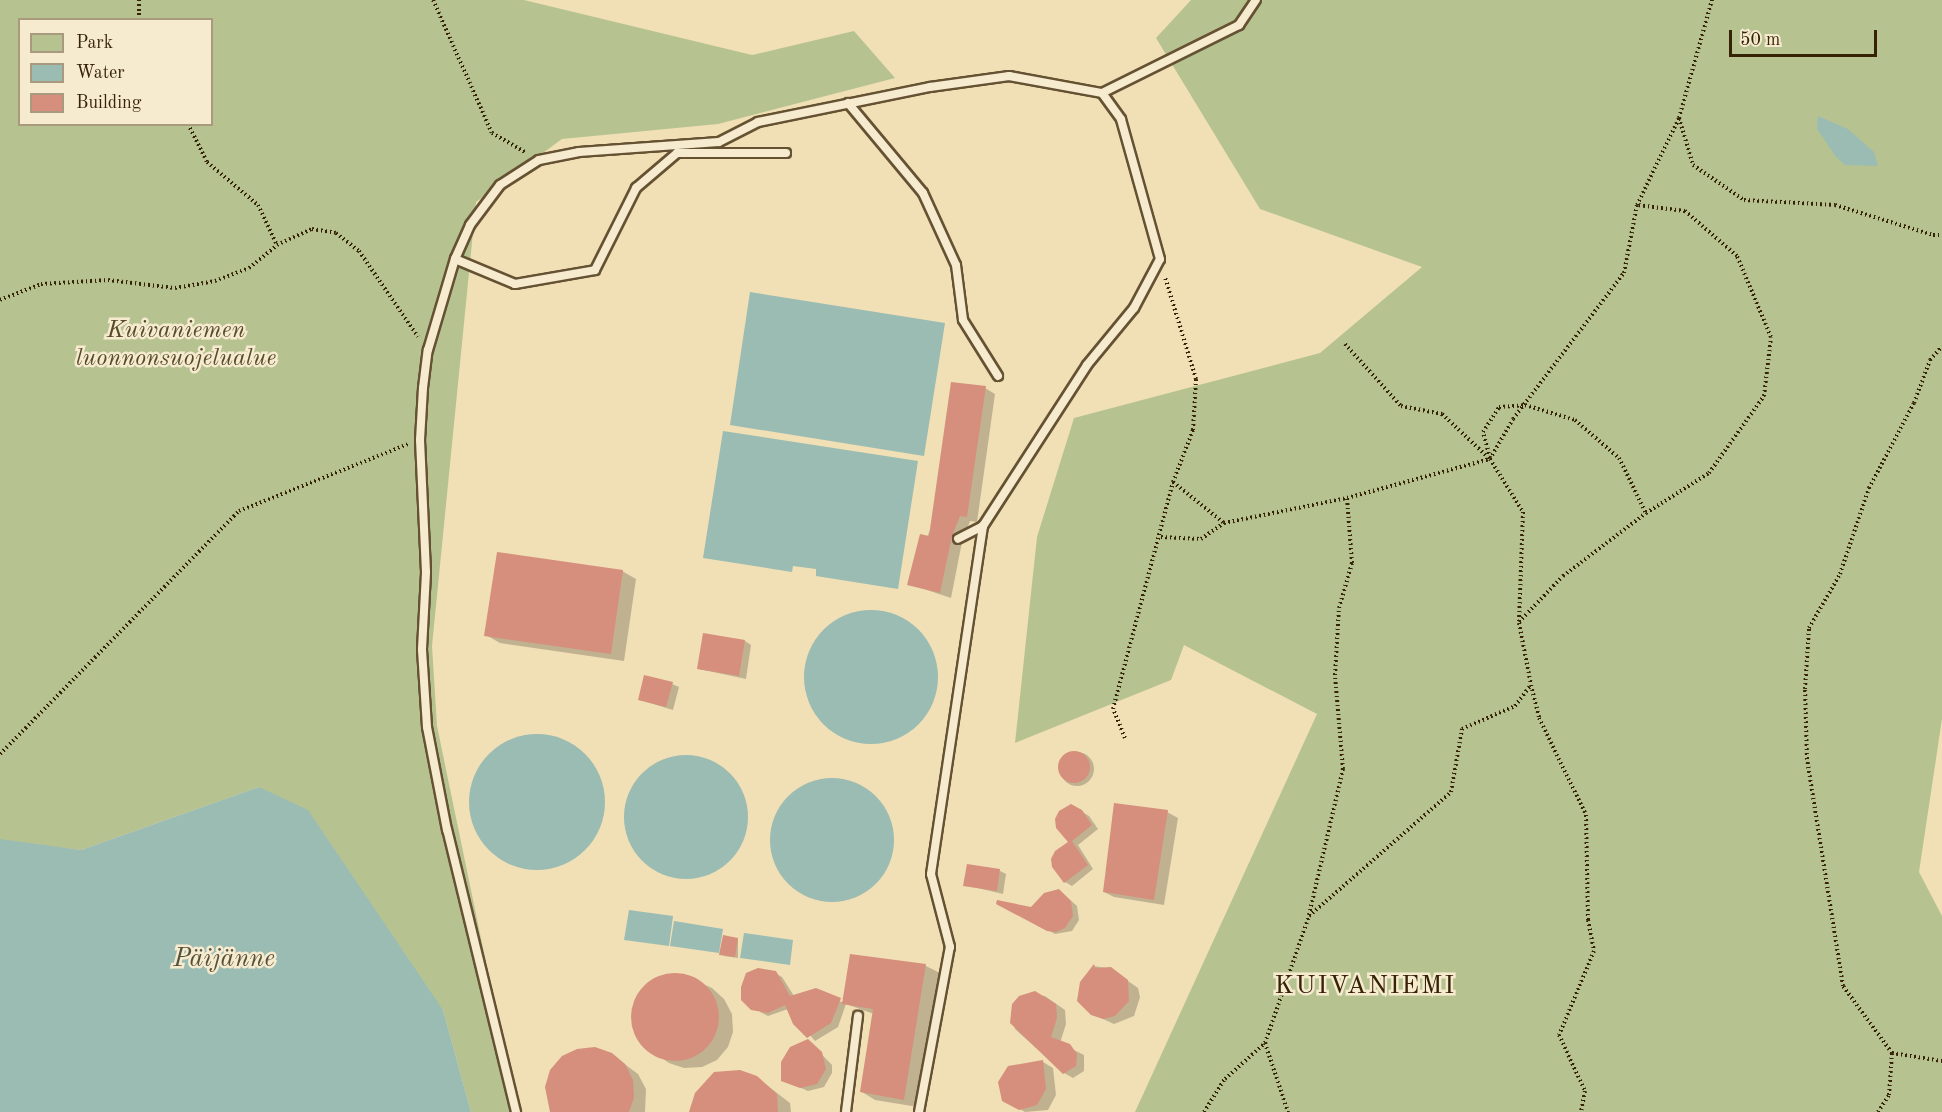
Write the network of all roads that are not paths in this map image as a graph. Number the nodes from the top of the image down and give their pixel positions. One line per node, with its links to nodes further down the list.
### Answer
1 (1256, 0): 2 (lane)
2 (1102, 93): 3 (lane); 7 (lane)
3 (848, 104): 5 (lane); 6 (lane)
4 (786, 153): 5 (lane)
5 (455, 259): 10 (lane)
6 (998, 376)
7 (983, 526): 8 (lane); 12 (lane)
8 (958, 539)
9 (858, 1016): 11 (lane)
10 (516, 1112)
11 (846, 1112)
12 (919, 1112)

